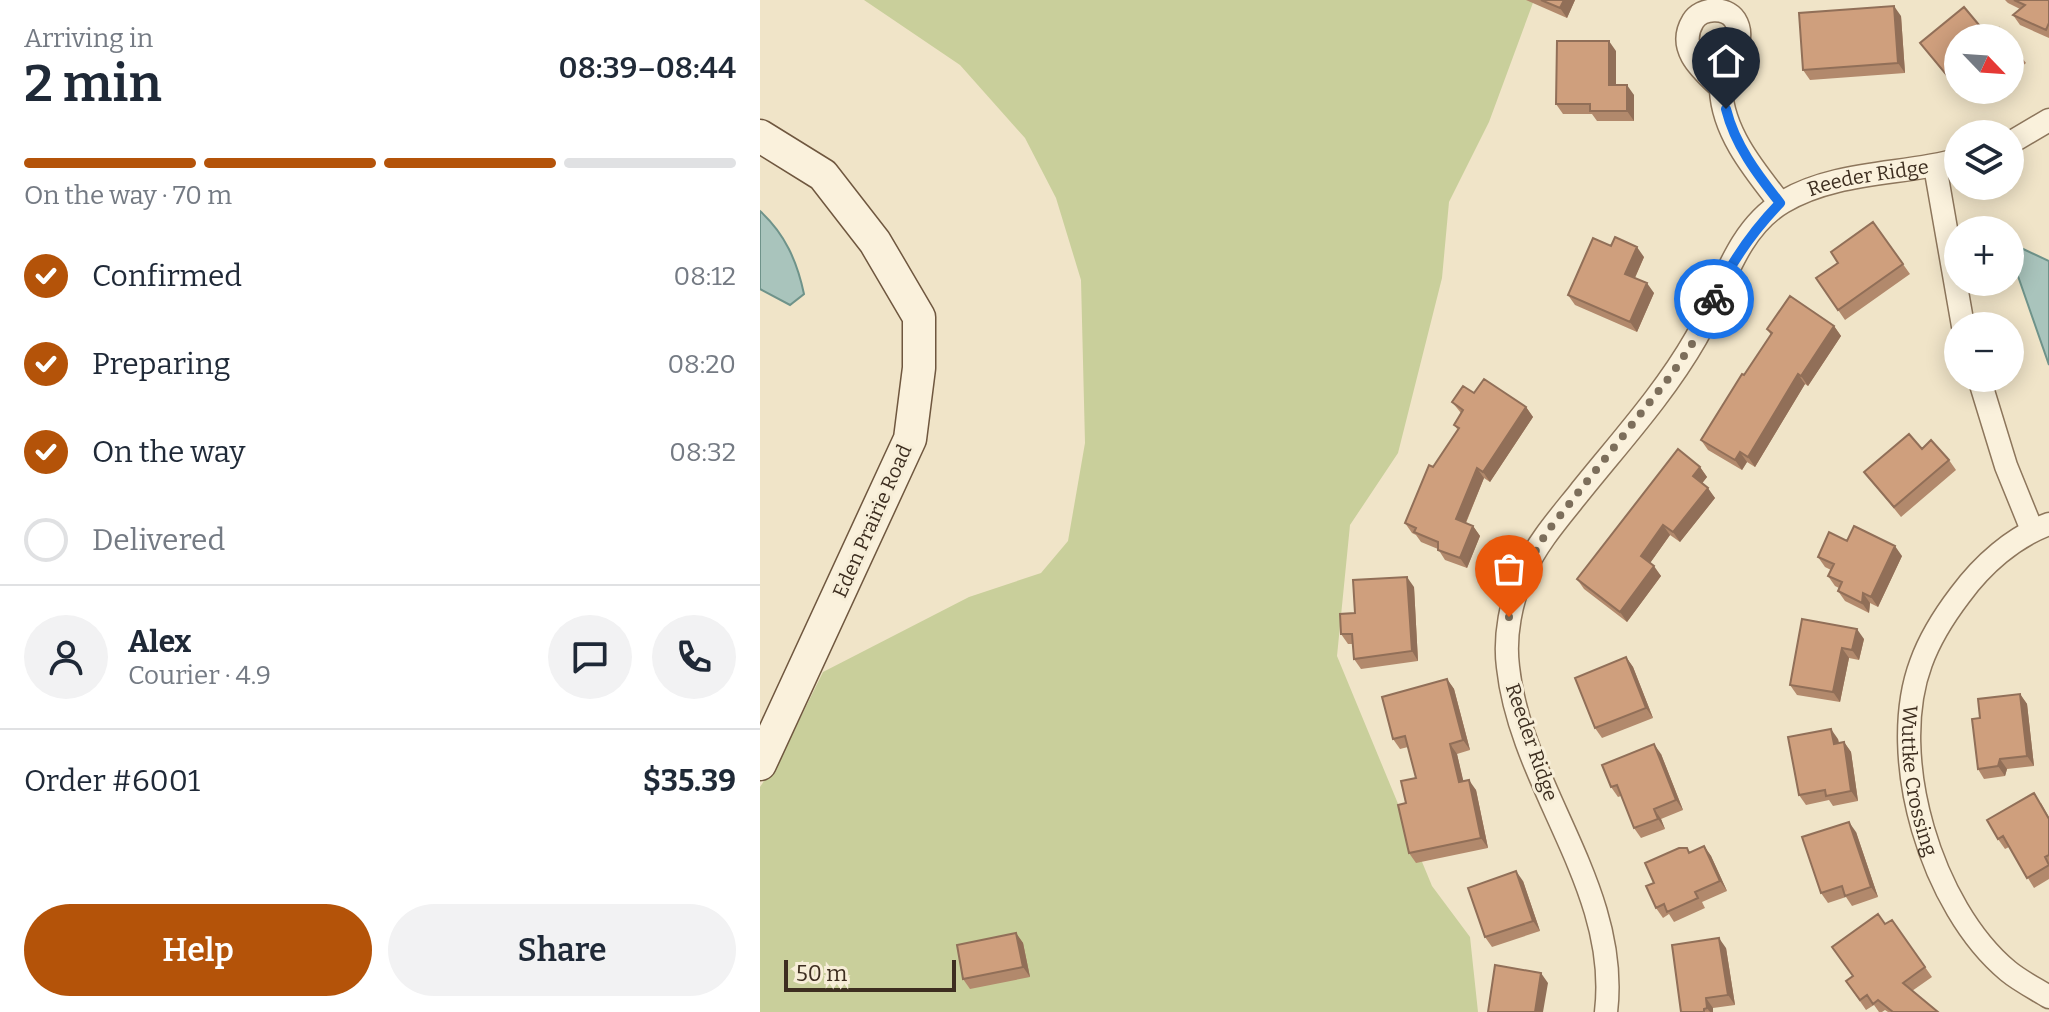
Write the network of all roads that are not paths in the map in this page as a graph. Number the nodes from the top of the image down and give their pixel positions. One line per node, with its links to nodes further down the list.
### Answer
1 (1721, 88): 7 (street)
2 (2049, 120): 3 (street)
3 (2024, 135)
4 (760, 136): 11 (street, Eden Prairie Road)
5 (1944, 164): 6 (street, Reeder Ridge)
6 (1935, 166): 7 (street, Reeder Ridge); 8 (street)
7 (1780, 203): 13 (street, Reeder Ridge)
8 (1961, 312)
9 (1983, 392): 10 (street)
10 (2041, 527): 12 (street, Wuttke Crossing)
11 (760, 764)
12 (2049, 997)
13 (1606, 1012)

